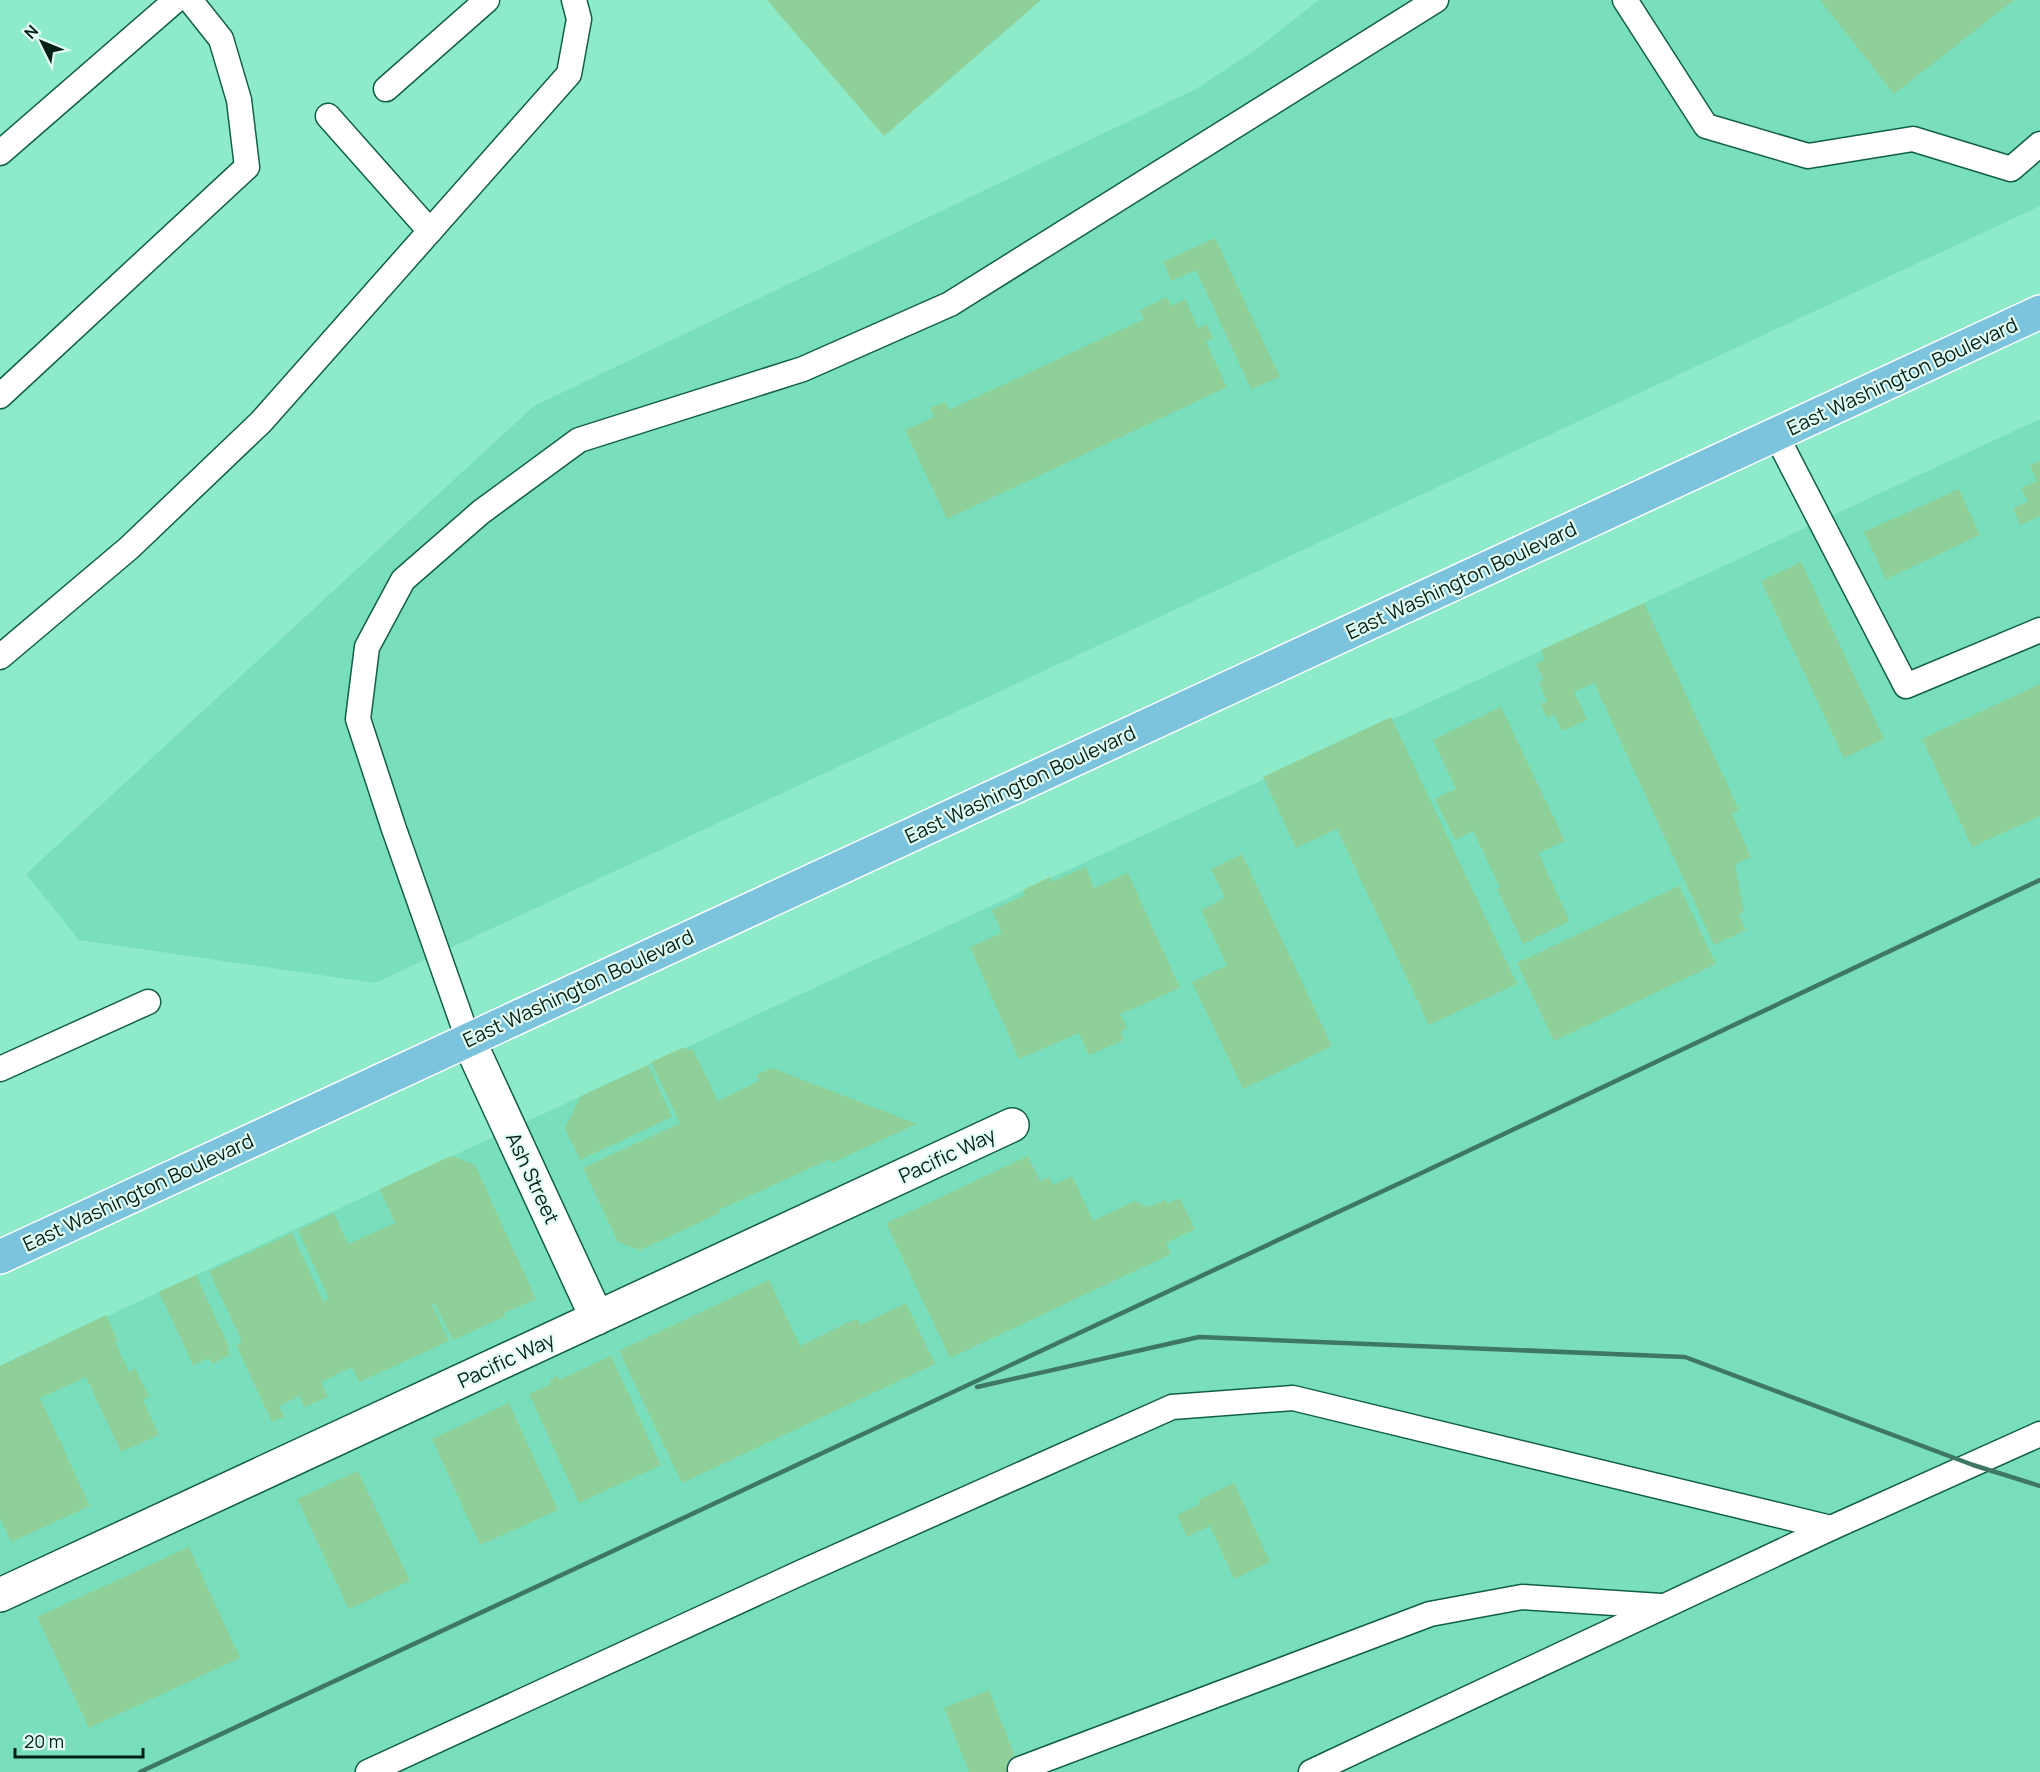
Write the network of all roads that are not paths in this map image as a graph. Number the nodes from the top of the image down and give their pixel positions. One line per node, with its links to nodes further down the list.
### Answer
1 (176, 0): 10 (lane)
2 (190, 0): 13 (lane)
3 (487, 0): 7 (lane)
4 (574, 0): 11 (lane)
5 (1436, 0): 18 (lane)
6 (1625, 0): 9 (lane)
7 (386, 89)
8 (328, 116): 11 (lane)
9 (2040, 144)
10 (0, 153)
11 (430, 231): 16 (lane)
12 (2040, 312): 14 (main road, East Washington Boulevard)
13 (0, 396)
14 (1776, 435): 15 (lane); 18 (main road, East Washington Boulevard)
15 (2040, 630)
16 (0, 657)
17 (148, 1002): 19 (lane)
18 (468, 1039): 21 (main road, East Washington Boulevard); 22 (street, Ash Street)
19 (0, 1069)
20 (1012, 1125): 22 (street, Pacific Way)
21 (0, 1257)
22 (597, 1318): 25 (street, Pacific Way)
23 (2040, 1434): 24 (lane)
24 (1831, 1528): 26 (lane); 28 (lane)
25 (0, 1594)
26 (1664, 1607): 27 (lane); 29 (lane)
27 (1020, 1769)
28 (368, 1772)
29 (1311, 1772)

